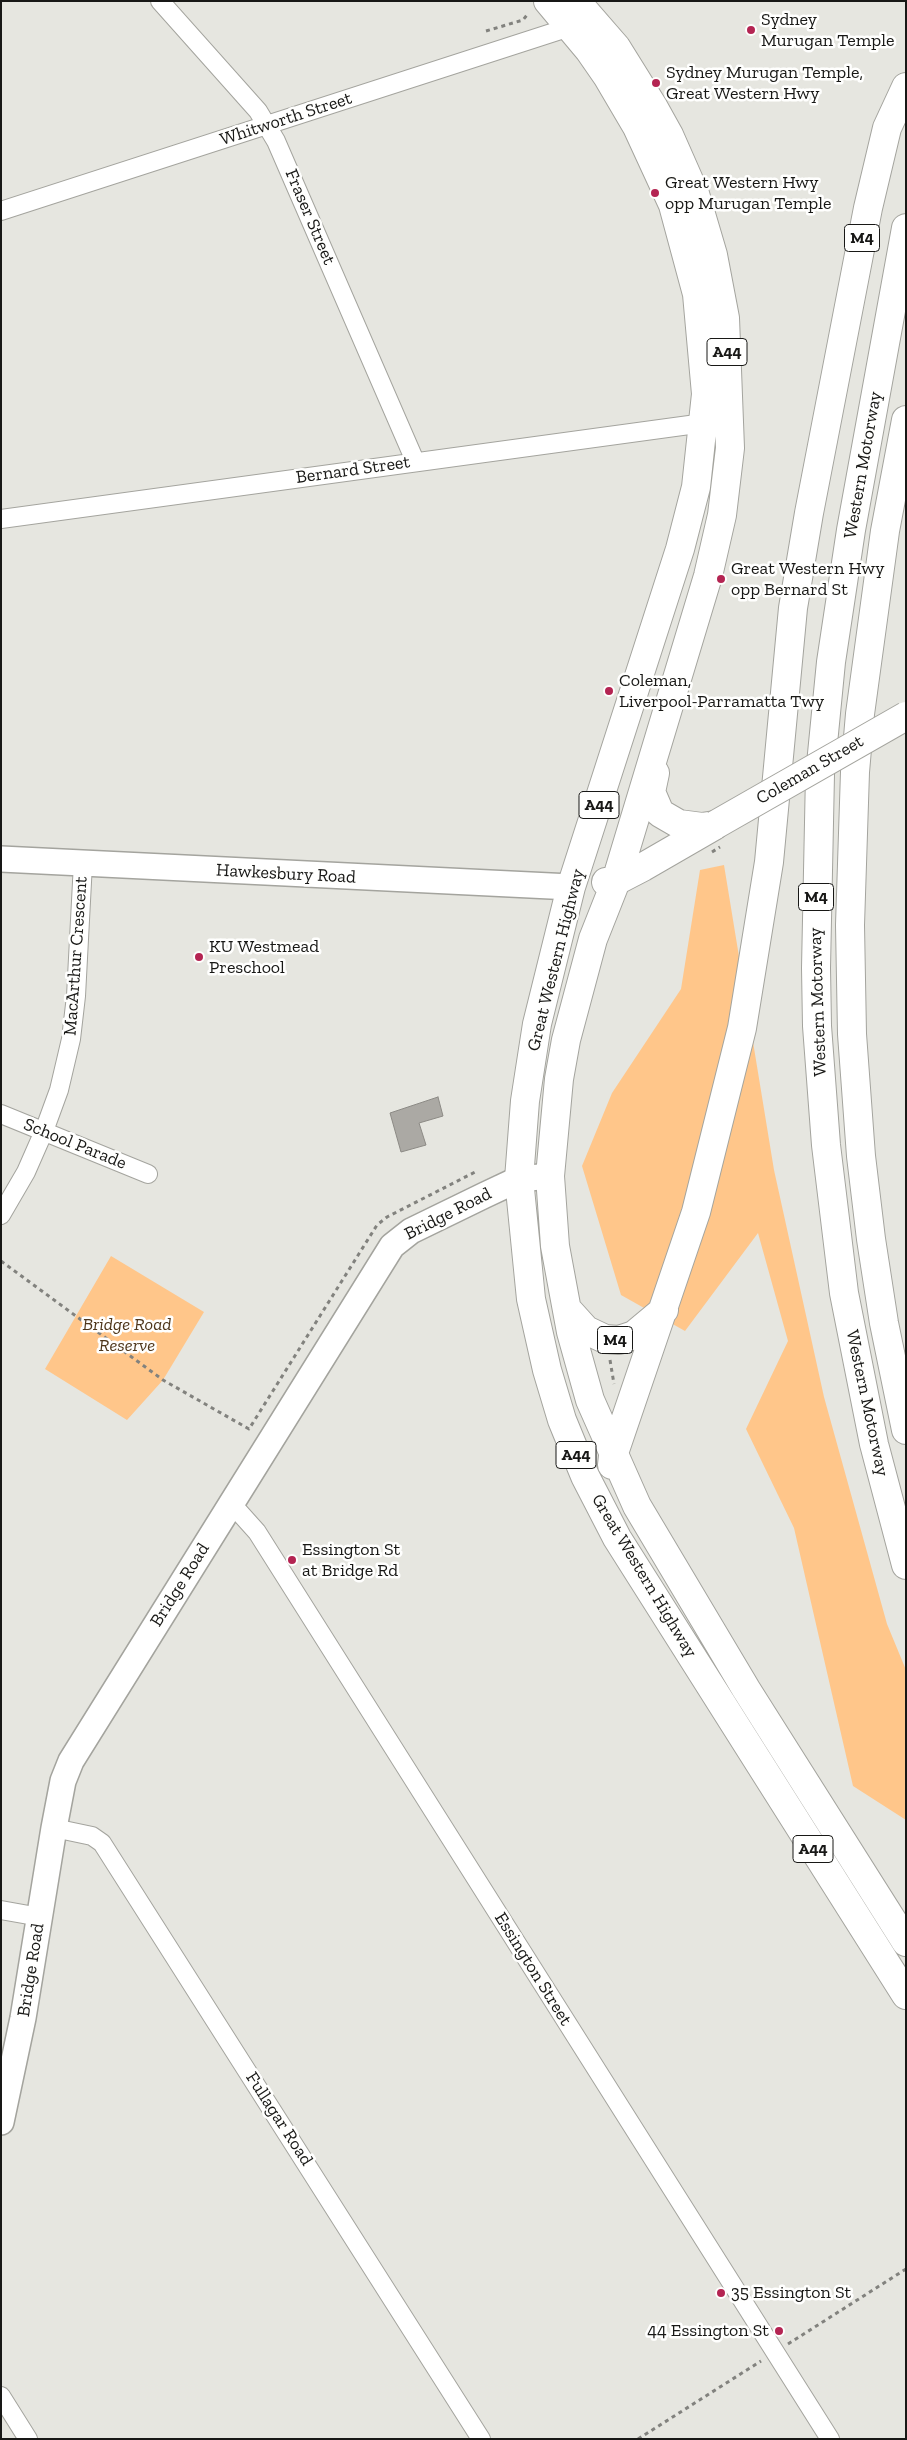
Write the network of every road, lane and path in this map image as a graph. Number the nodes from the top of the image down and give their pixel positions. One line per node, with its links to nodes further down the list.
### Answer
1 (160, 1): 6 (street, Fraser Street)
2 (538, 8): 3 (highway, Great Western Highway / A44); 4 (path)
3 (573, 14): 6 (street, Whitworth Street); 10 (highway, Great Western Highway / A44); 13 (highway, Great Western Highway / A44)
4 (486, 31)
5 (906, 87): 28 (highway, M4)
6 (267, 125): 7 (street, Whitworth Street); 11 (street, Fraser Street)
7 (1, 211)
8 (906, 228): 35 (highway, Western Motorway / M4)
9 (906, 420): 32 (highway, Western Motorway / M4)
10 (704, 423): 11 (street, Bernard Street); 19 (highway, Great Western Highway / A44)
11 (416, 461): 12 (street, Bernard Street)
12 (1, 518)
13 (665, 716): 15 (highway, Coleman Street); 18 (highway, Great Western Highway / A44)
14 (906, 716): 15 (highway, Coleman Street, bridge)
15 (715, 825): 18 (highway, Coleman Street)
16 (1, 859): 17 (street, Hawkesbury Road)
17 (82, 863): 19 (street, Hawkesbury Road); 21 (street, MacArthur Crescent)
18 (616, 881): 19 (highway, Coleman Street); 23 (highway, Great Western Highway / A44)
19 (571, 887): 24 (highway, Great Western Highway / A44)
20 (1, 1114): 21 (street, School Parade)
21 (44, 1131): 22 (street, School Parade); 25 (street, MacArthur Crescent)
22 (148, 1174)
23 (550, 1176): 24 (street, Bridge Road); 27 (highway, Great Western Highway / A44)
24 (519, 1179): 34 (street, Bridge Road); 36 (highway, Great Western Highway / A44)
25 (1, 1215)
26 (1, 1261): 31 (path)
27 (567, 1309): 28 (highway, M4); 33 (highway, Great Western Highway / A44)
28 (665, 1309): 33 (highway)
29 (609, 1357): 30 (path)
30 (615, 1391)
31 (249, 1429)
32 (906, 1430)
33 (613, 1456): 36 (highway); 40 (highway, Great Western Highway / A44)
34 (231, 1503): 37 (street, Bridge Road); 50 (street, Essington Street)
35 (906, 1565)
36 (654, 1599): 41 (highway, Great Western Highway / A44)
37 (54, 1828): 39 (street, Bridge Road); 48 (street, Fullagar Road)
38 (1, 1910): 39 (street)
39 (40, 1917): 42 (street, Bridge Road)
40 (906, 1942)
41 (906, 1995)
42 (1, 2122)
43 (906, 2269): 44 (path)
44 (787, 2344)
45 (763, 2360): 49 (path)
46 (1, 2396): 47 (street)
47 (28, 2439)
48 (481, 2439)
49 (638, 2439)
50 (830, 2439)

